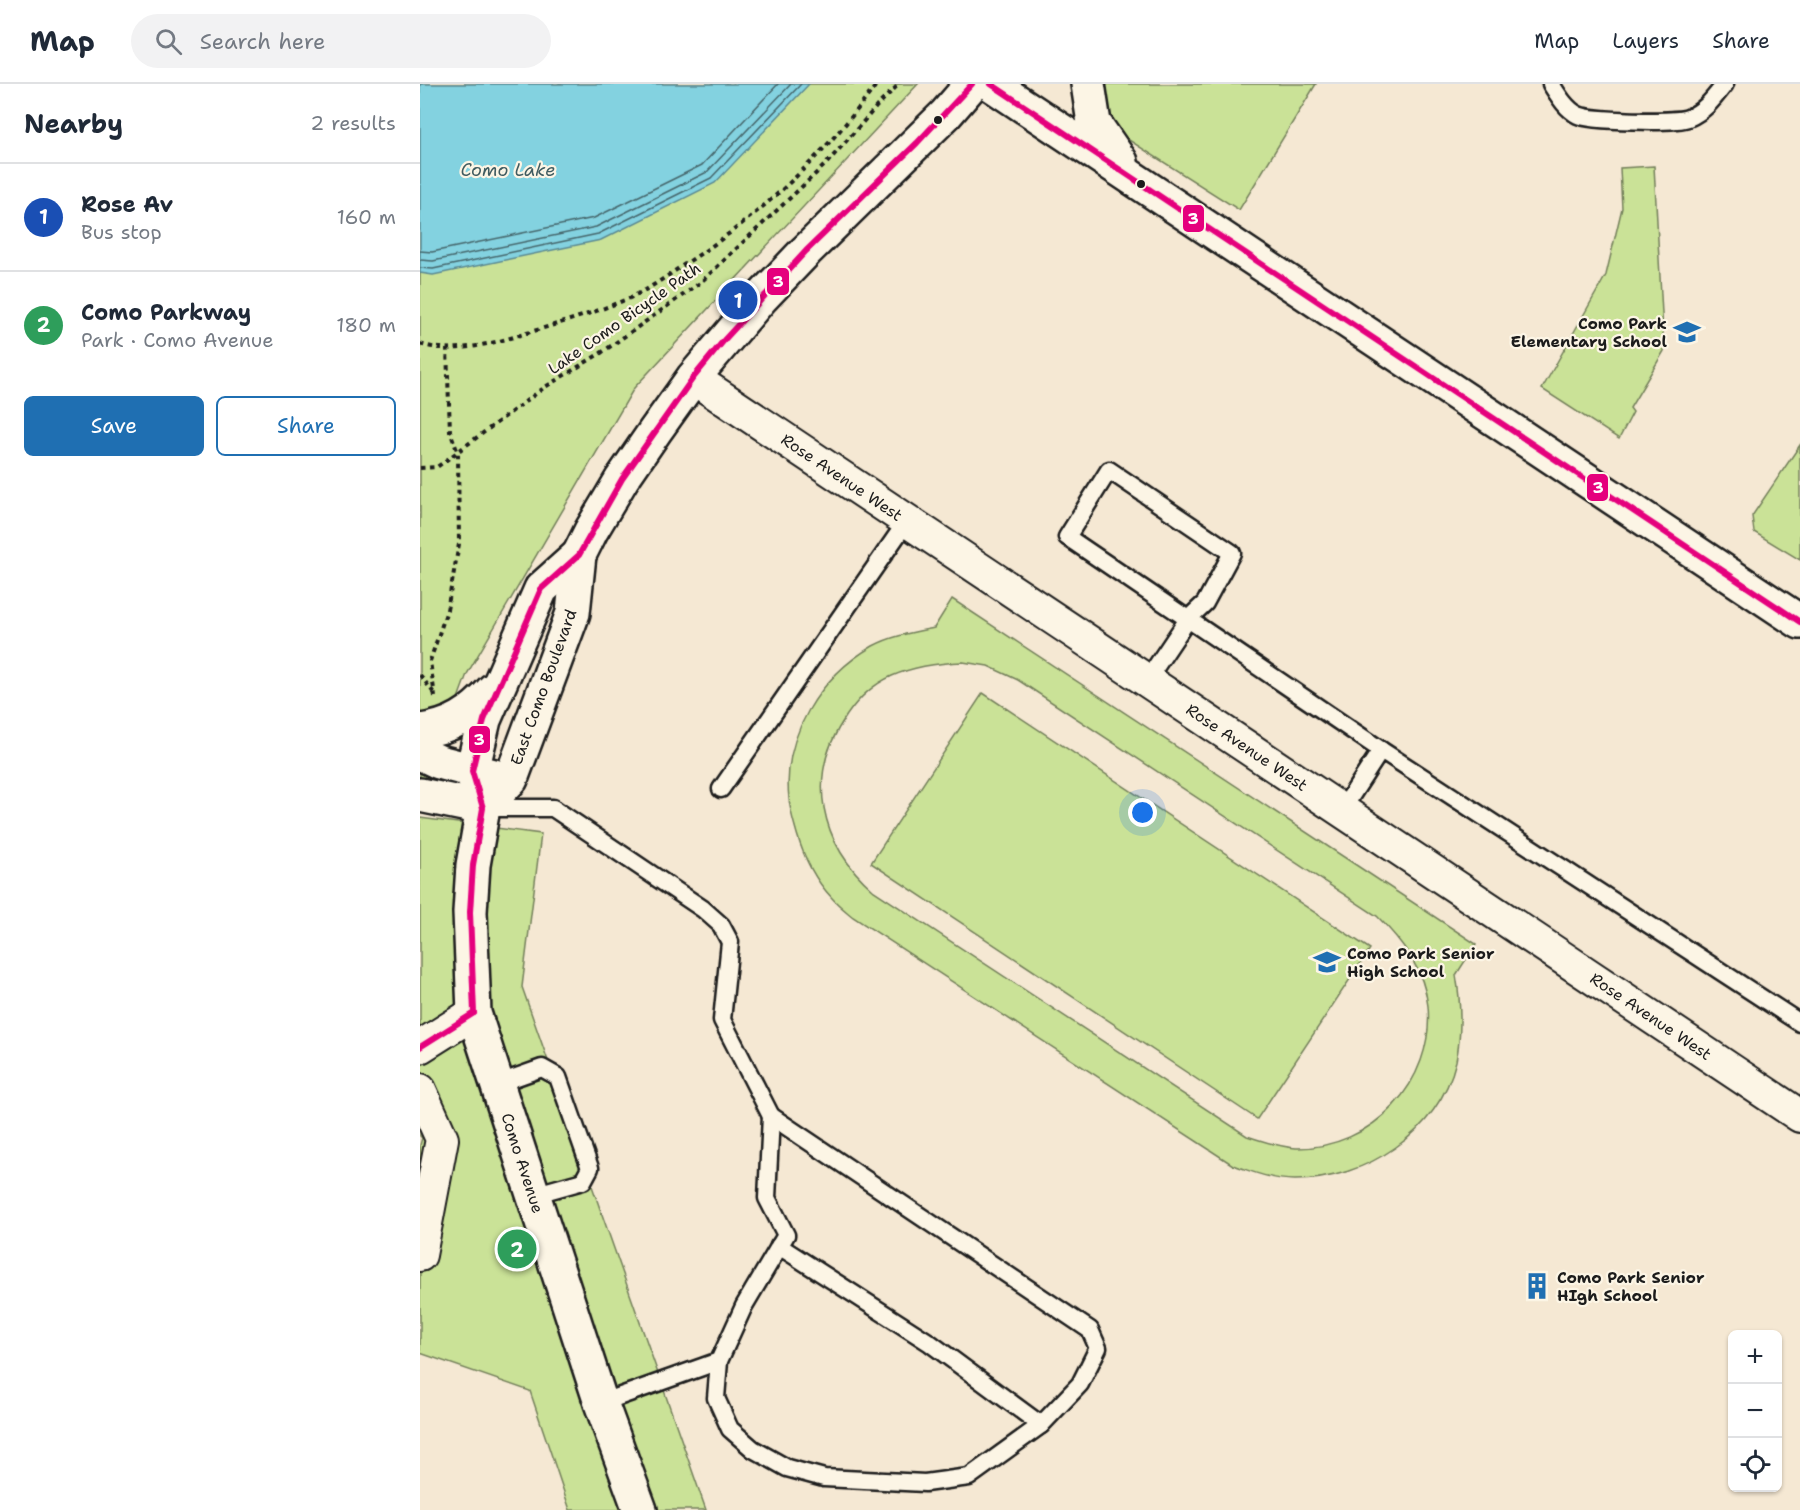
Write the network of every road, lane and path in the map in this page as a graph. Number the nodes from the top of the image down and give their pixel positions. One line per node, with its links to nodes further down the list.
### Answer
1 (877, 84): 10 (path)
2 (899, 84): 12 (path, Lake Como Bicycle Path)
3 (972, 84): 11 (street, East Como Boulevard)
4 (991, 84): 8 (street)
5 (1088, 84): 8 (street)
6 (1551, 84): 7 (lane)
7 (1725, 84)
8 (1131, 176): 17 (street)
9 (420, 344): 10 (path)
10 (447, 349): 12 (path)
11 (693, 378): 14 (street, Rose Avenue West); 15 (street, East Como Boulevard)
12 (458, 453): 13 (path, Lake Como Bicycle Path); 21 (path)
13 (420, 468)
14 (907, 521): 20 (street, Rose Avenue West); 27 (lane)
15 (579, 555): 19 (street, East Como Boulevard); 26 (street, East Como Boulevard)
16 (1188, 619): 16 (lane); 20 (lane); 23 (lane)
17 (1800, 622)
18 (420, 675): 21 (path)
19 (502, 680): 22 (street); 25 (street, East Como Boulevard)
20 (1147, 680): 30 (street, Rose Avenue West)
21 (435, 693): 22 (path)
22 (428, 718)
23 (1381, 750): 30 (lane); 32 (lane)
24 (420, 753): 25 (street)
25 (472, 771): 26 (street); 29 (street, East Como Boulevard)
26 (511, 779): 29 (street, East Como Boulevard)
27 (721, 789)
28 (420, 795): 29 (street)
29 (483, 808): 31 (street, East Como Boulevard); 36 (lane)
30 (1342, 810): 37 (street, Rose Avenue West)
31 (474, 1013): 33 (street); 34 (street, Como Avenue)
32 (1800, 1023)
33 (420, 1047)
34 (497, 1084): 38 (street, Como Avenue); 38 (lane)
35 (420, 1090): 40 (street)
36 (771, 1116): 39 (lane); 43 (lane)
37 (1800, 1116)
38 (533, 1195): 42 (street, Como Avenue)
39 (779, 1246): 41 (lane); 43 (lane)
40 (420, 1255)
41 (719, 1361): 42 (lane); 43 (lane)
42 (601, 1403): 44 (street, Como Avenue)
43 (1041, 1425)
44 (640, 1510)

